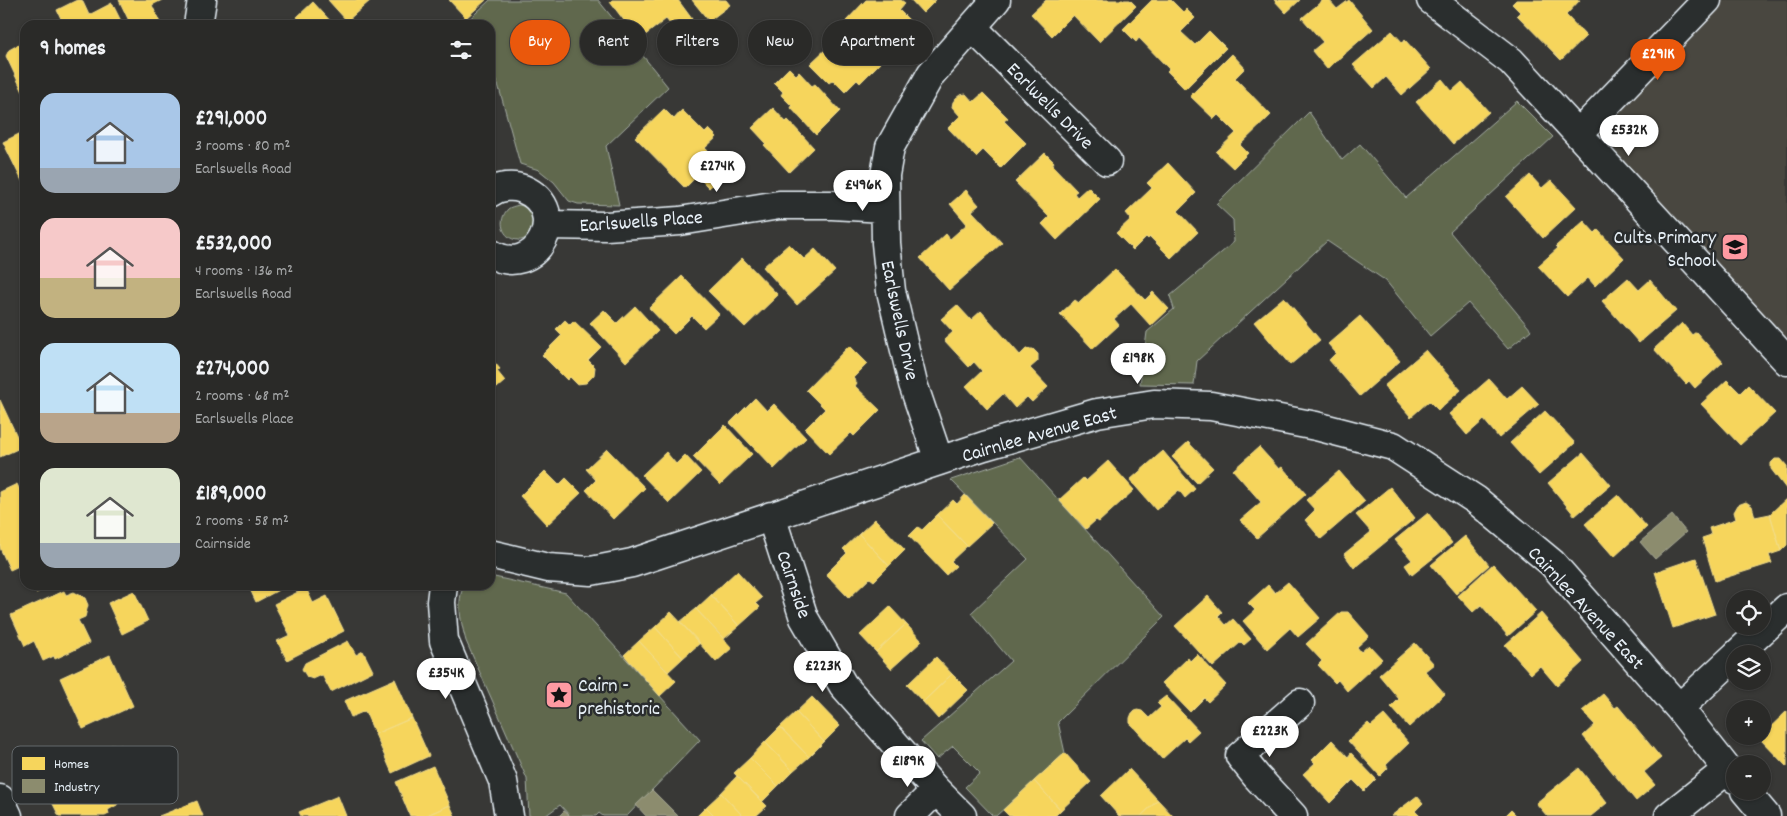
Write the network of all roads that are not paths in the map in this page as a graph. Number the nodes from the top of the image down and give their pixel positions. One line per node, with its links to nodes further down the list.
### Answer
1 (202, 0): 5 (street)
2 (996, 0): 6 (street, Earlswells Drive)
3 (1707, 0): 7 (street)
4 (1434, 1): 7 (street)
5 (199, 20)
6 (972, 27): 8 (street, Earlwells Drive); 10 (street, Earlswells Drive)
7 (1579, 134): 13 (street)
8 (1107, 161)
9 (495, 191): 11 (street)
10 (884, 208): 11 (street, Earlswells Place); 14 (street, Earlswells Drive)
11 (548, 225): 12 (street)
12 (495, 256)
13 (1787, 360)
14 (940, 462): 15 (street, Cairnlee Avenue East); 22 (street, Cairnlee Avenue East)
15 (771, 516): 16 (street, Cairnlee Avenue East); 25 (street, Cairnside)
16 (495, 555)
17 (442, 590): 29 (street)
18 (1787, 608): 19 (street)
19 (1747, 645)
20 (1726, 664): 22 (street)
21 (1300, 703): 32 (street)
22 (1679, 708): 23 (street, Cairnlee Avenue East)
23 (1726, 768)
24 (1726, 777): 33 (street)
25 (936, 790): 30 (street); 31 (street, Cairnside)
26 (0, 799): 28 (street)
27 (1753, 800): 34 (street)
28 (8, 816)
29 (509, 816)
30 (910, 816)
31 (962, 816)
32 (1293, 816)
33 (1669, 816)
34 (1766, 816)

